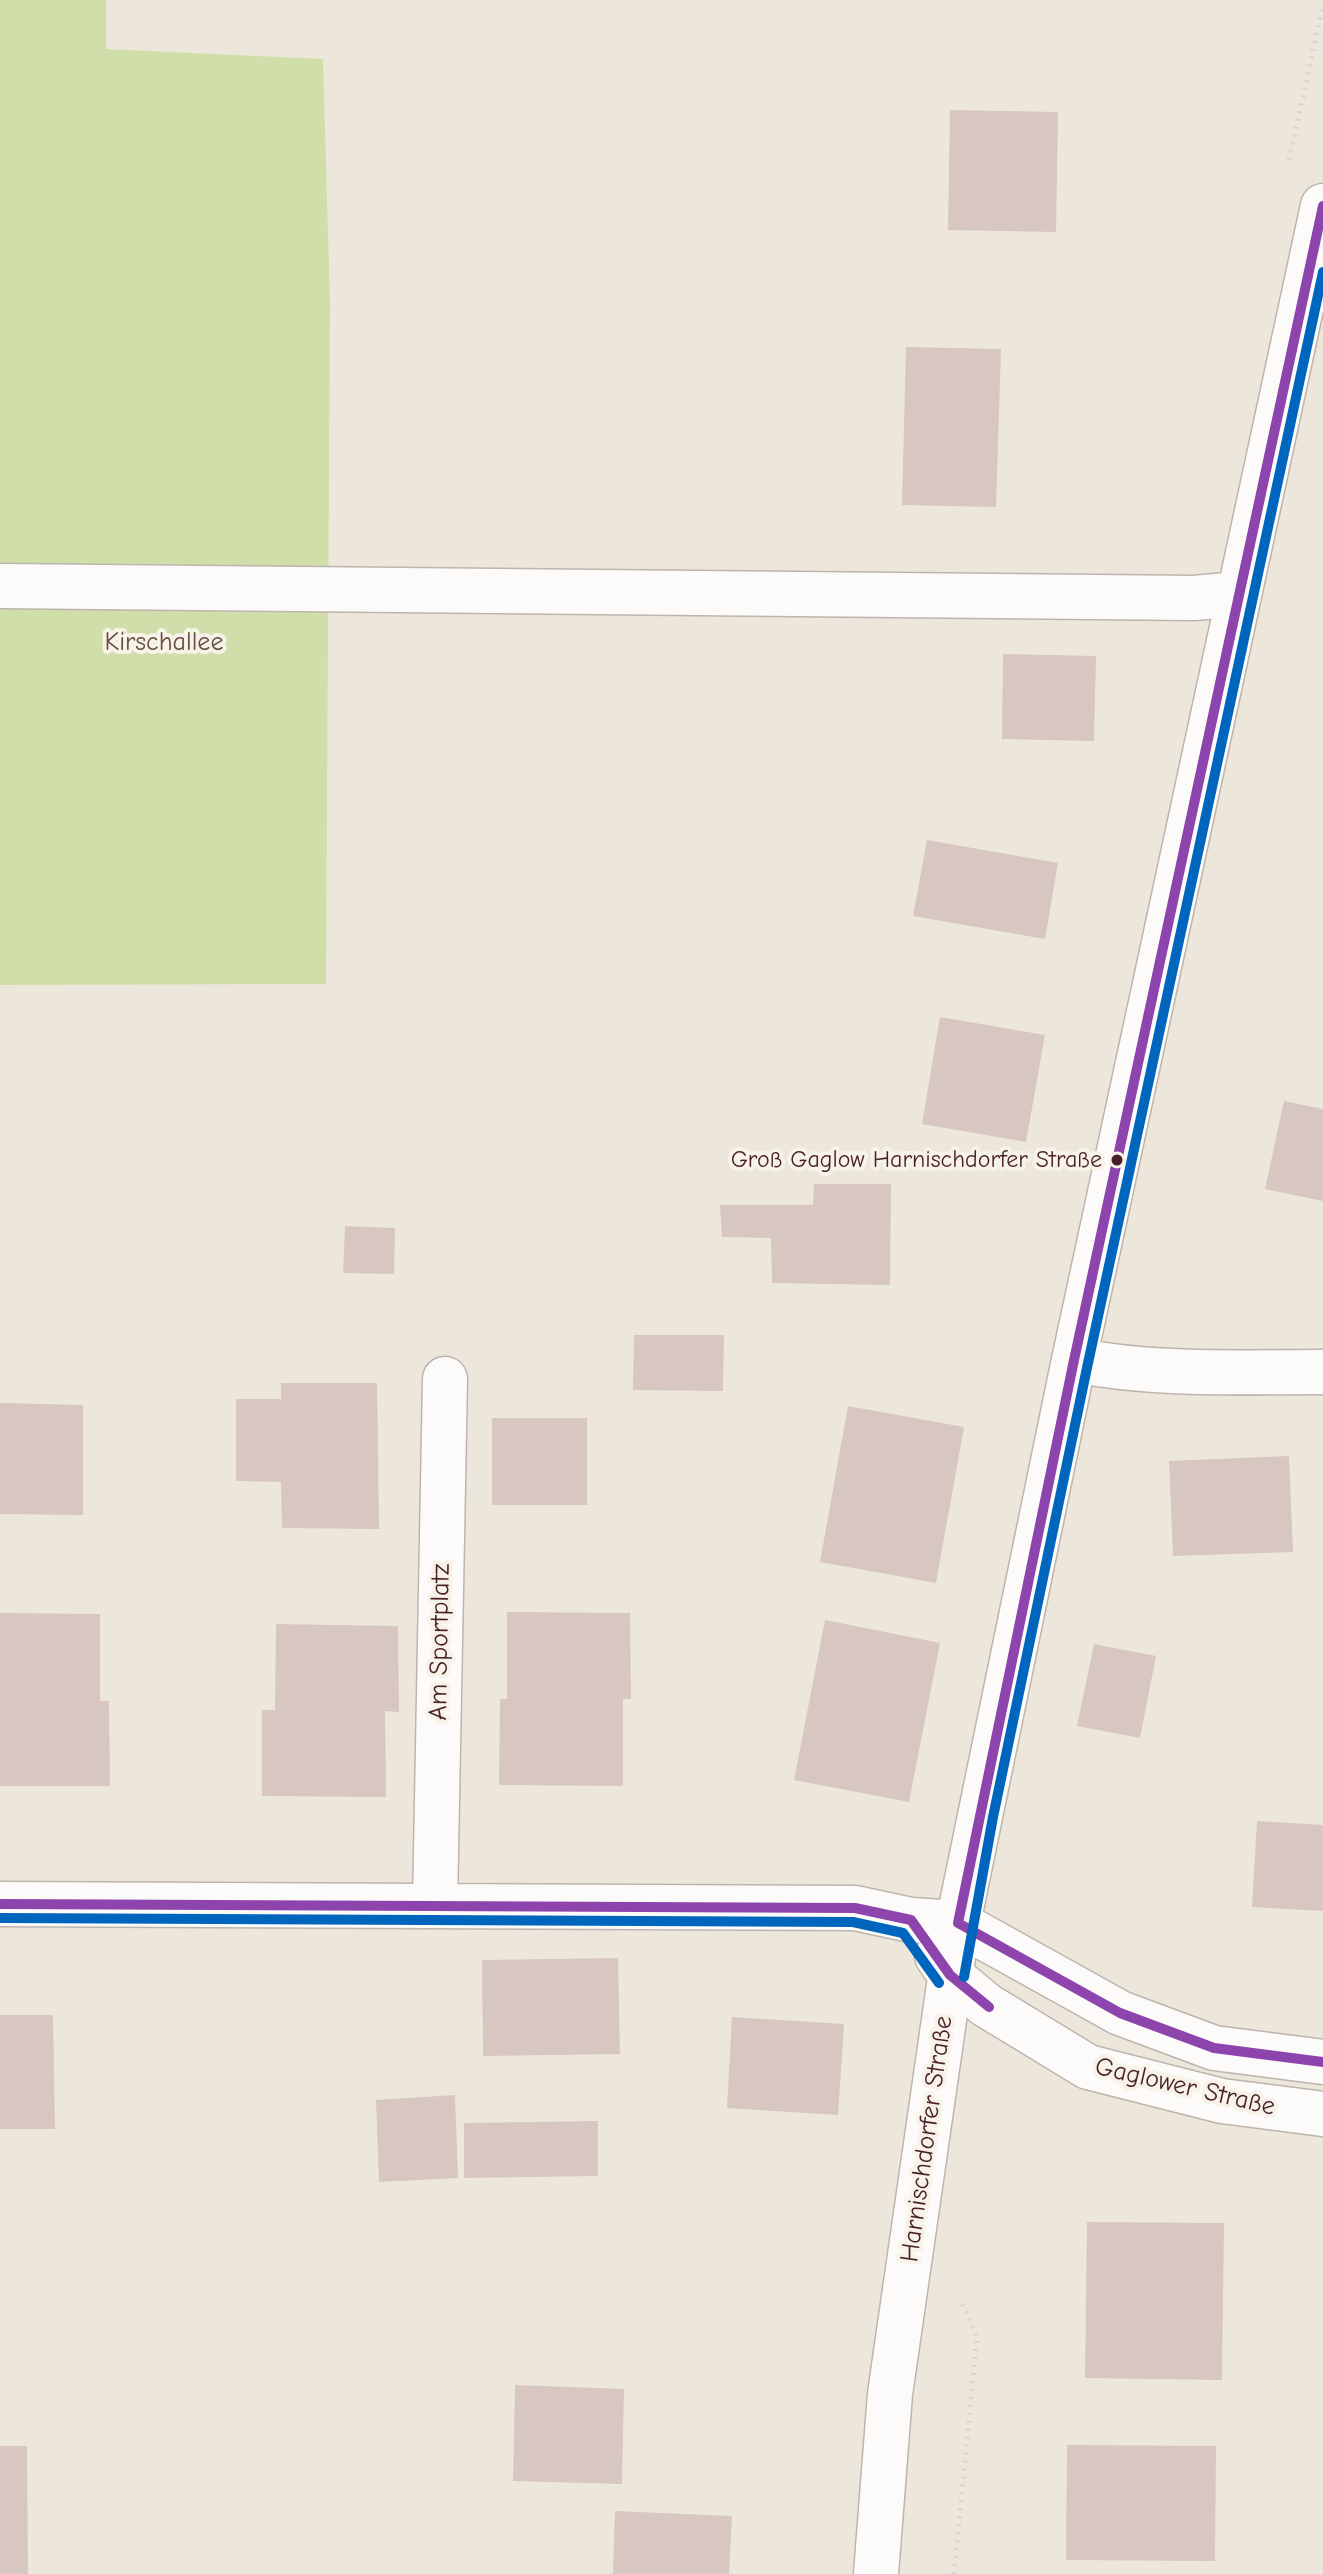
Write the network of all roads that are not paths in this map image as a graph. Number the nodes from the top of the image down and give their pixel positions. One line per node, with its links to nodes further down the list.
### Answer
1 (1323, 206): 3 (street, Harnischdorfer Straße)
2 (0, 586): 3 (street)
3 (1239, 594): 4 (street, Harnischdorfer Straße)
4 (1074, 1360): 5 (street); 10 (street, Harnischdorfer Straße)
5 (1323, 1372)
6 (445, 1379): 8 (street, Am Sportplatz)
7 (0, 1904): 8 (street)
8 (435, 1905): 9 (street)
9 (905, 1919): 10 (street, Gaglower Straße); 11 (street, Gaglower Straße)
10 (958, 1923): 11 (street, Harnischdorfer Straße); 12 (street, Gaglower Straße)
11 (950, 1975): 13 (street, Gaglower Straße); 14 (street, Harnischdorfer Straße)
12 (1323, 2062)
13 (1323, 2114)
14 (876, 2574)

